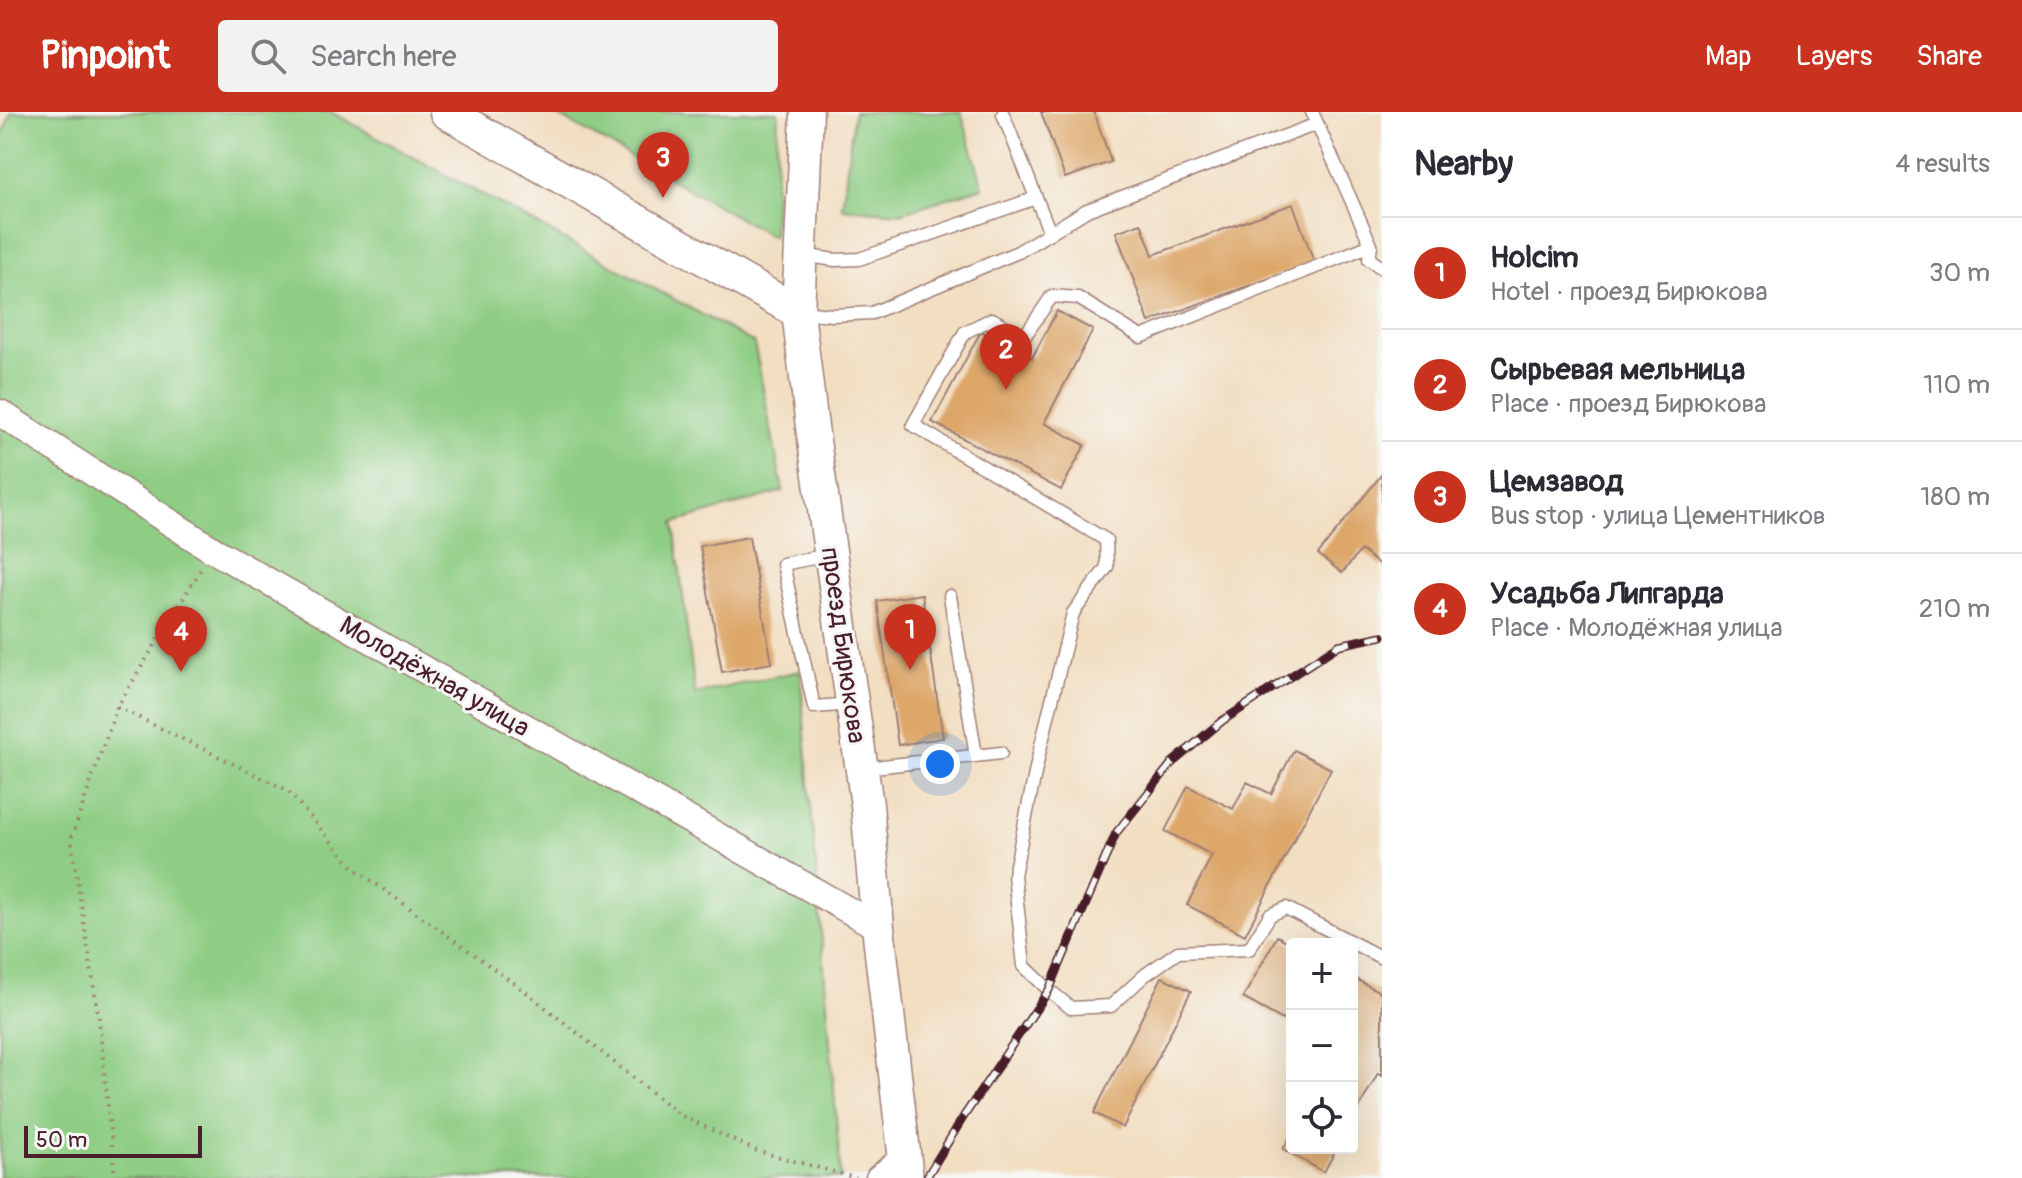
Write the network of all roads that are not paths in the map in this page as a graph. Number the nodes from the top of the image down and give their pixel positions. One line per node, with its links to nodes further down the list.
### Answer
1 (446, 112): 10 (street)
2 (807, 112): 8 (street, проезд Бирюкова)
3 (1003, 114): 5 (lane)
4 (1314, 118): 6 (lane); 7 (lane)
5 (1036, 198): 6 (lane); 8 (lane)
6 (1050, 233): 10 (lane)
7 (1371, 245): 9 (lane); 19 (lane)
8 (800, 255): 10 (street, проезд Бирюкова)
9 (1382, 268)
10 (798, 312): 12 (street, проезд Бирюкова)
11 (0, 413): 18 (street, Молодёжная улица)
12 (831, 554): 14 (street, проезд Бирюкова); 14 (lane)
13 (950, 596): 16 (lane)
14 (852, 704): 17 (street, проезд Бирюкова)
15 (1001, 753): 16 (lane)
16 (976, 756): 17 (lane)
17 (861, 768): 18 (street, проезд Бирюкова)
18 (878, 927): 20 (street, проезд Бирюкова)
19 (1382, 958)
20 (906, 1168): 21 (street)
21 (879, 1178)

